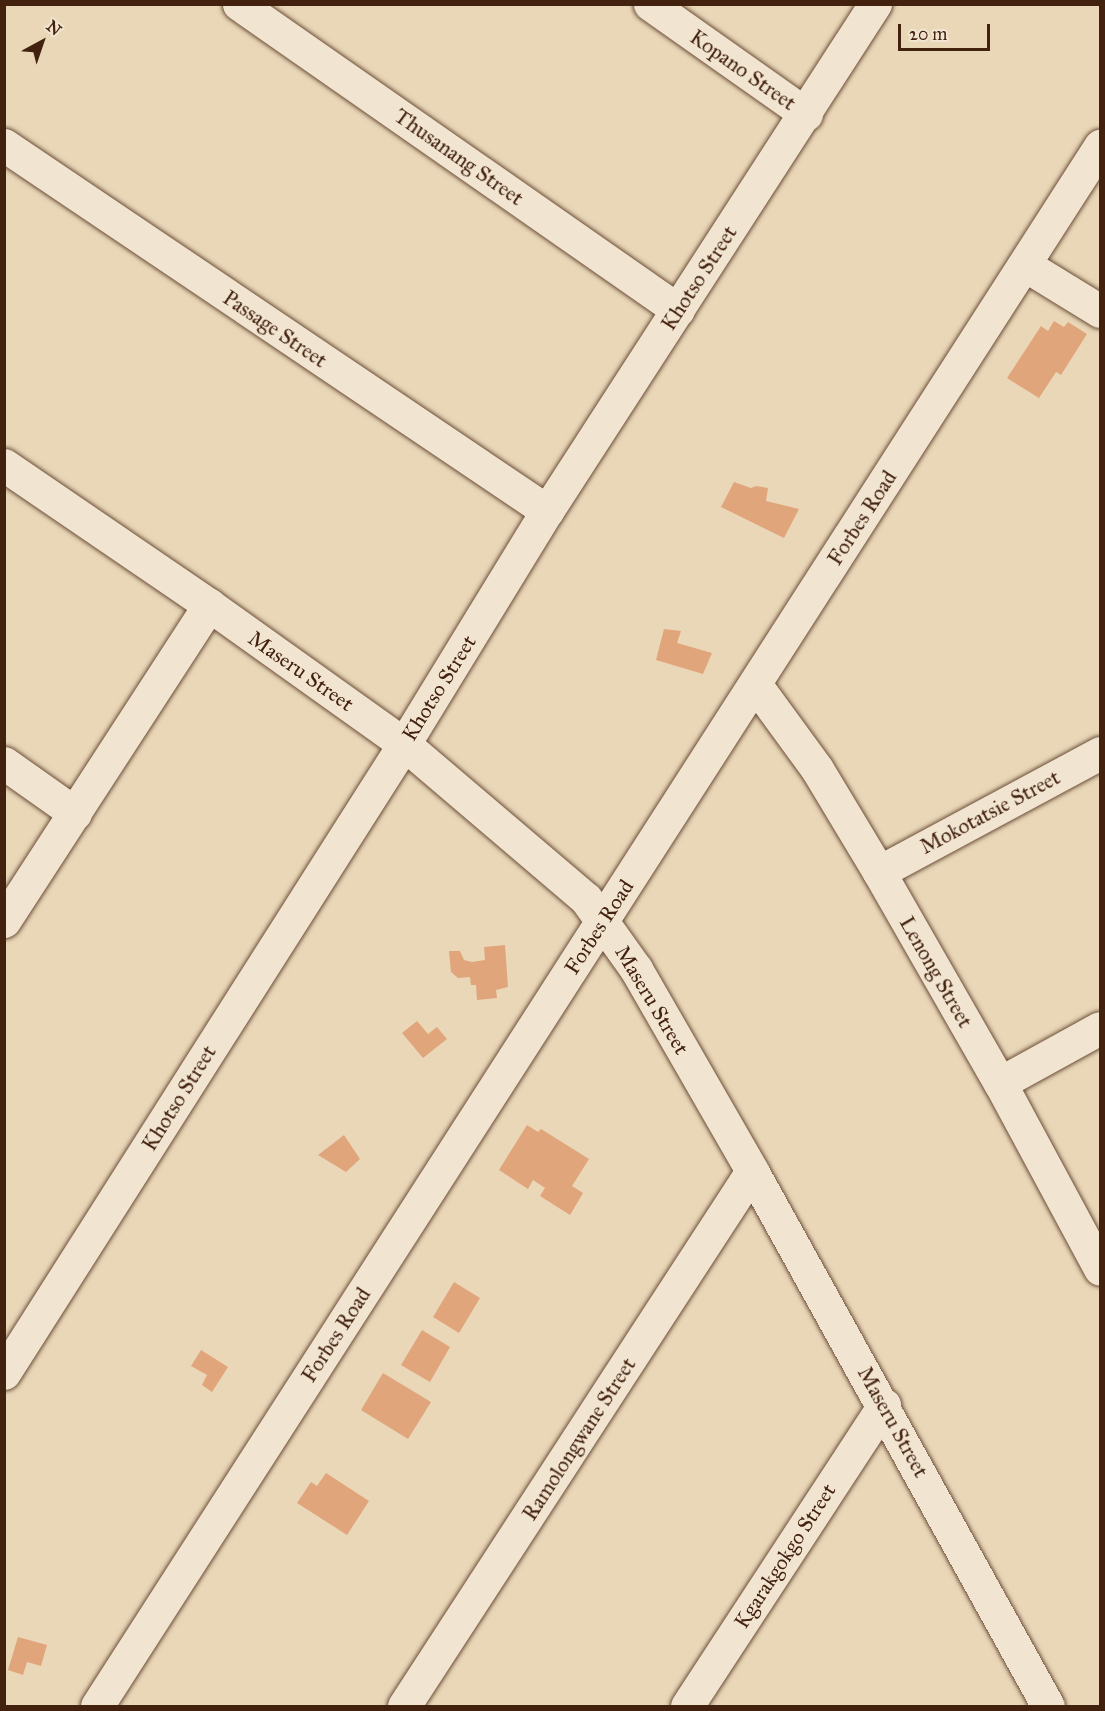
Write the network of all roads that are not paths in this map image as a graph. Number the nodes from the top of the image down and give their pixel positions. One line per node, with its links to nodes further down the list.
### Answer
1 (239, 4): 8 (street, Thusanang Street)
2 (650, 4): 4 (street, Kopano Street)
3 (875, 4): 4 (street, Khotso Street)
4 (806, 114): 8 (street, Khotso Street)
5 (4, 145): 11 (street, Passage Street)
6 (1101, 146): 7 (street, Forbes Road)
7 (1025, 265): 9 (street); 13 (street, Forbes Road)
8 (678, 310): 11 (street, Khotso Street)
9 (1101, 311)
10 (4, 465): 12 (street, Maseru Street)
11 (547, 512): 14 (street, Khotso Street)
12 (209, 605): 14 (street, Maseru Street); 17 (street)
13 (755, 684): 18 (street, Lenong Street); 20 (street, Forbes Road)
14 (404, 744): 20 (street, Maseru Street); 25 (street, Khotso Street)
15 (1101, 753): 18 (street, Mokotatsie Street)
16 (4, 763): 17 (street)
17 (75, 813): 19 (street)
18 (879, 872): 22 (street, Lenong Street)
19 (4, 921)
20 (604, 921): 23 (street, Maseru Street); 27 (street, Forbes Road)
21 (1101, 1028): 22 (street)
22 (1000, 1083): 24 (street, Lenong Street)
23 (752, 1171): 26 (street, Maseru Street); 28 (street, Ramolongwane Street)
24 (1101, 1269)
25 (4, 1373)
26 (884, 1405): 29 (street, Kgarakgokgo Street); 30 (street, Maseru Street)
27 (97, 1707)
28 (405, 1707)
29 (687, 1707)
30 (1048, 1707)

